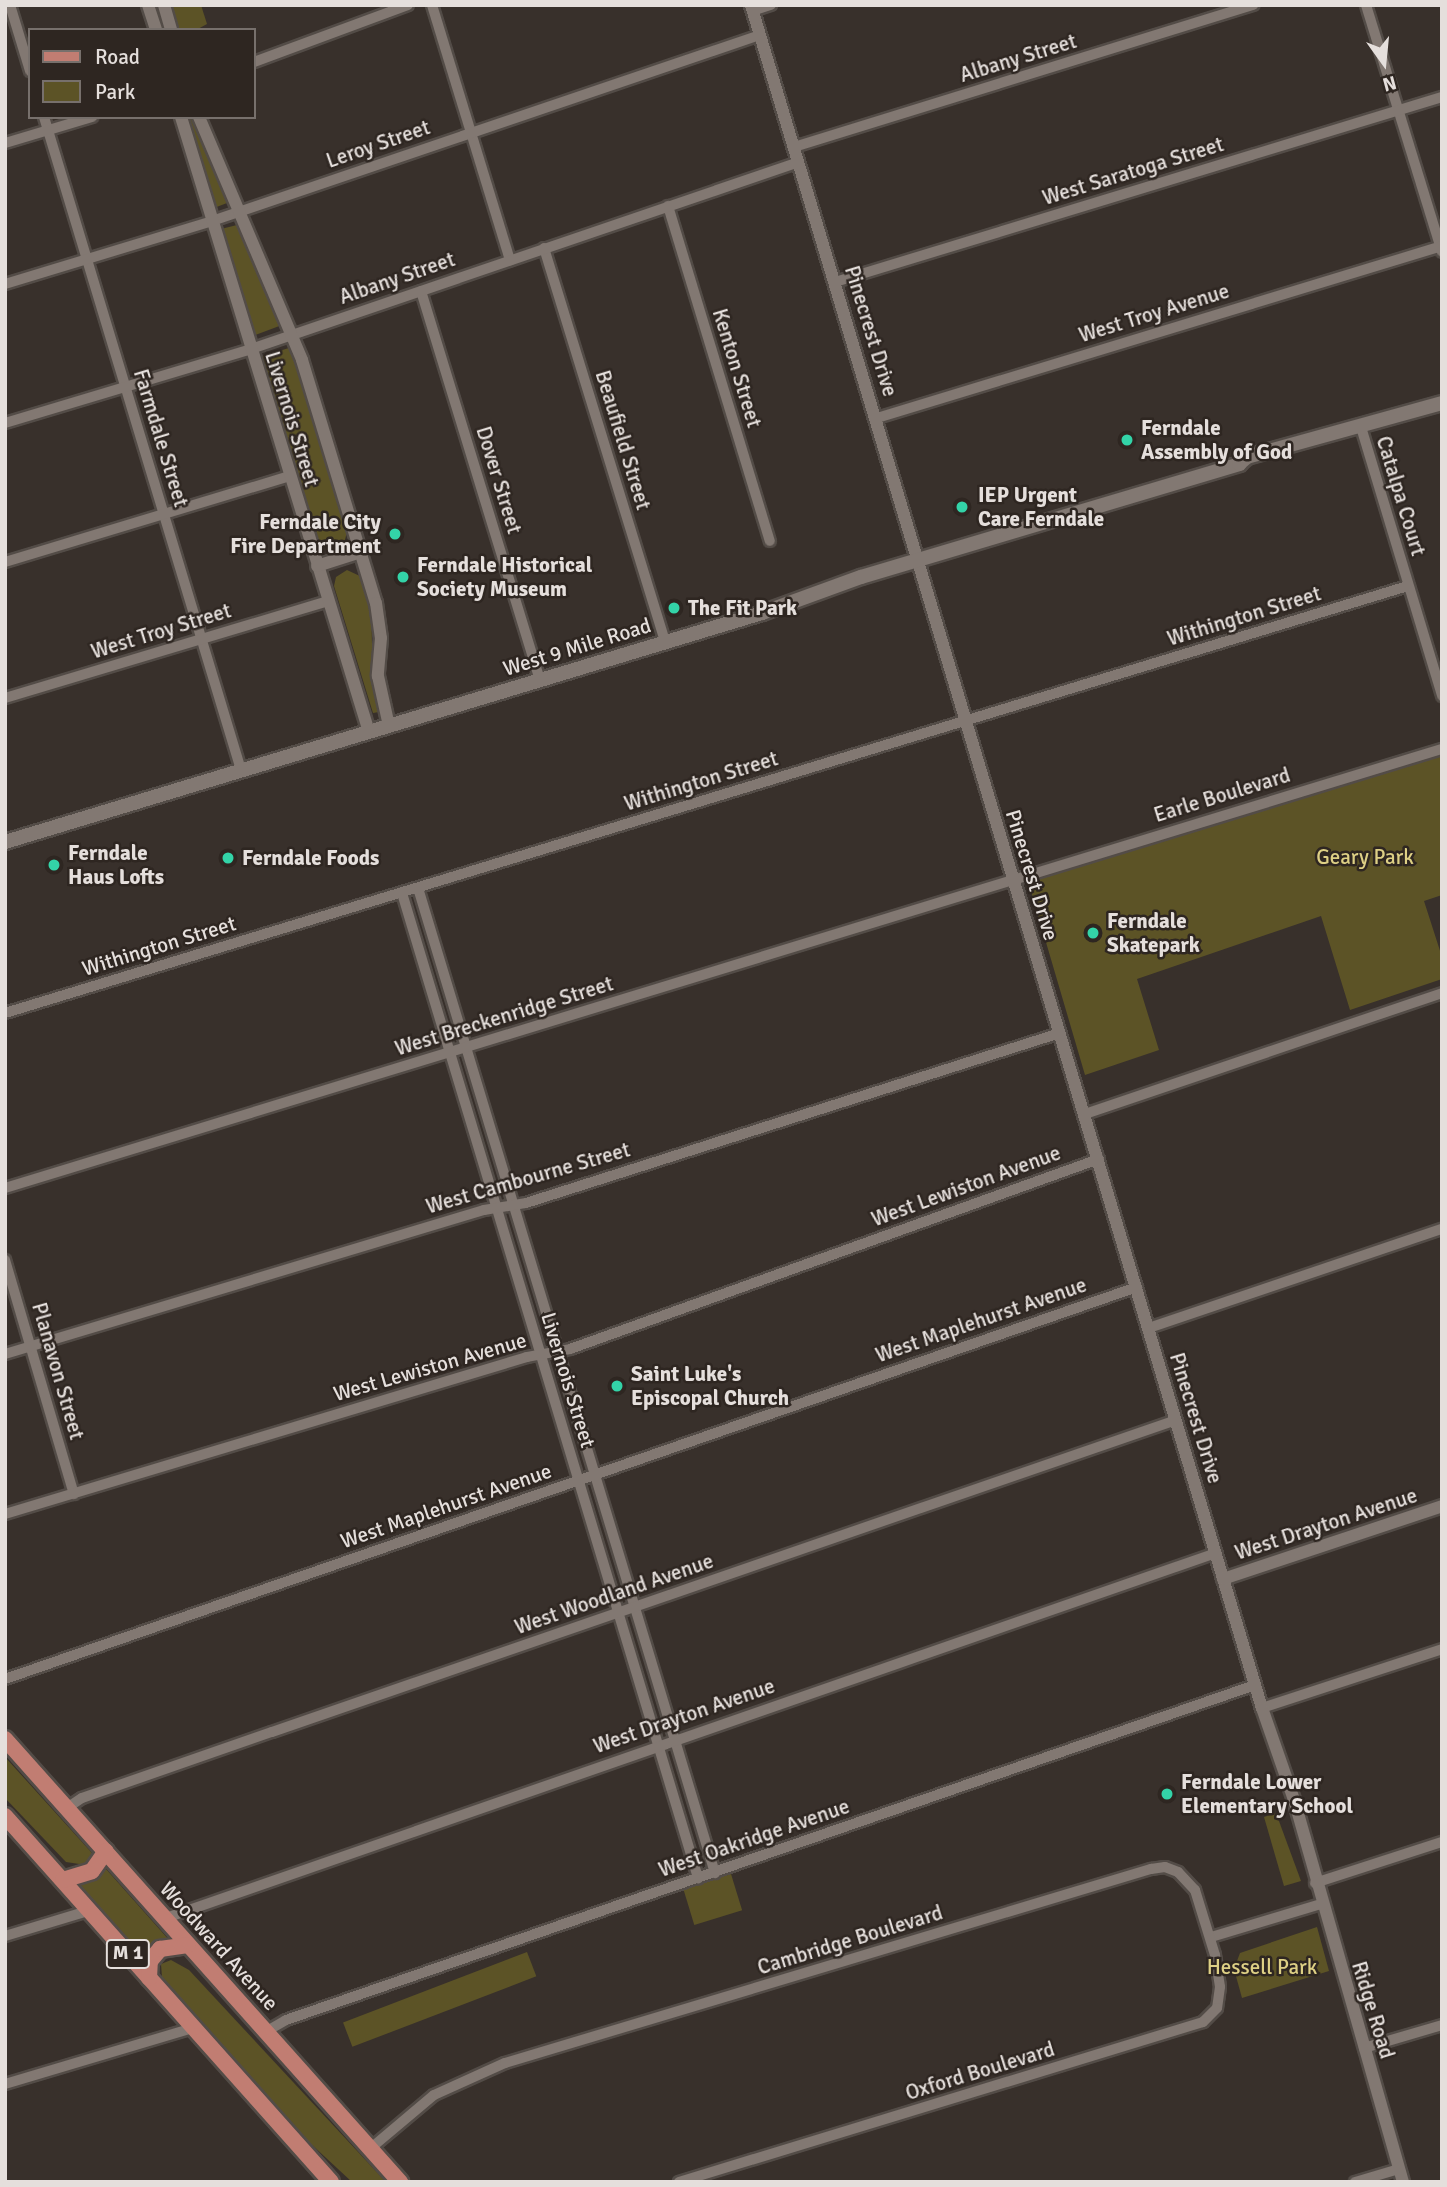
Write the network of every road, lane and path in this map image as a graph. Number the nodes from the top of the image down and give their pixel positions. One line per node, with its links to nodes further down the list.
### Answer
1 (10, 5): 14 (street)
2 (148, 5): 10 (street)
3 (164, 5): 11 (street)
4 (408, 5): 13 (street)
5 (432, 5): 22 (street)
6 (771, 5): 9 (street)
7 (1254, 5): 24 (street, Albany Street)
8 (1366, 5): 16 (street)
9 (752, 8): 12 (street, Pinecrest Drive)
10 (155, 28)
11 (171, 28)
12 (760, 34): 22 (street, Leroy Street); 24 (street, Pinecrest Drive)
13 (256, 61)
14 (28, 64)
15 (1442, 97): 16 (street, West Saratoga Street)
16 (1398, 110): 30 (street); 33 (street, West Saratoga Street)
17 (45, 119): 21 (street, Farmdale Street)
18 (85, 119): 21 (street)
19 (182, 119): 28 (street, Livernois Street)
20 (200, 119): 27 (street, Livernois Street)
21 (48, 130): 23 (street); 31 (street, Farmdale Street)
22 (471, 133): 27 (street, Leroy Street); 32 (street)
23 (5, 144)
24 (794, 147): 25 (street, Pinecrest Drive)
25 (799, 162): 26 (street, Albany Street); 33 (street, Pinecrest Drive)
26 (667, 206): 29 (street, Albany Street); 45 (street, Kenton Street)
27 (238, 212): 28 (street, Leroy Street); 36 (street, Livernois Street)
28 (212, 221): 31 (street, Leroy Street); 37 (street, Livernois Street)
29 (544, 248): 32 (street, Albany Street); 53 (street, Beaufield Street)
30 (1441, 248): 40 (street, West Troy Avenue)
31 (86, 259): 34 (street, Leroy Street); 38 (street, Farmdale Street)
32 (510, 260): 35 (street, Albany Street)
33 (835, 282): 40 (street, Pinecrest Drive)
34 (5, 284)
35 (421, 290): 36 (street, Albany Street); 54 (street, Dover Street)
36 (293, 334): 37 (street, Albany Street); 46 (street, Livernois Street)
37 (251, 349): 38 (street, Albany Street); 43 (street, Livernois Street)
38 (125, 387): 41 (street, Albany Street); 44 (street, Farmdale Street)
39 (1442, 404): 42 (main road, West 9 Mile Road)
40 (877, 418): 47 (street, Pinecrest Drive)
41 (5, 423)
42 (1361, 427): 47 (main road, West 9 Mile Road); 50 (street, Catalpa Court)
43 (289, 476): 44 (street); 49 (street, Livernois Street)
44 (163, 514): 48 (street); 52 (street, Farmdale Street)
45 (771, 541)
46 (361, 552): 49 (street); 58 (street, Livernois Street)
47 (918, 560): 53 (main road, West 9 Mile Road); 57 (street, Pinecrest Drive)
48 (5, 562)
49 (317, 566): 51 (street, Livernois Street)
50 (1408, 586): 55 (street, Catalpa Court); 57 (street, Withington Street)
51 (328, 601): 52 (street, West Troy Street); 59 (street, Livernois Street)
52 (202, 638): 56 (street, West Troy Street); 61 (street, Farmdale Street)
53 (665, 642): 54 (main road, West 9 Mile Road)
54 (540, 681): 58 (main road, West 9 Mile Road)
55 (1442, 696)
56 (5, 698)
57 (966, 721): 63 (street, Pinecrest Drive); 64 (street, Withington Street)
58 (389, 726): 59 (main road, West 9 Mile Road)
59 (369, 732): 61 (main road, West 9 Mile Road)
60 (1442, 749): 63 (street, Earle Boulevard)
61 (241, 770): 62 (main road, West 9 Mile Road)
62 (5, 842)
63 (1014, 880): 68 (street, Pinecrest Drive); 69 (street, West Breckenridge Street)
64 (418, 888): 65 (street, Withington Street); 69 (street, Livernois Street)
65 (402, 893): 67 (street, Withington Street); 70 (street, Livernois Street)
66 (1442, 993): 71 (street)
67 (5, 1013)
68 (1060, 1033): 71 (street, Pinecrest Drive); 74 (street, West Cambourne Street)
69 (466, 1048): 70 (street, West Breckenridge Street); 74 (street, Livernois Street)
70 (449, 1053): 73 (street, West Breckenridge Street); 75 (street, Livernois Street)
71 (1085, 1114): 72 (street, Pinecrest Drive)
72 (1099, 1159): 78 (street, Pinecrest Drive); 81 (street, West Lewiston Avenue)
73 (5, 1188)
74 (513, 1205): 75 (street, West Cambourne Street); 81 (street, Livernois Street)
75 (496, 1208): 80 (street, West Cambourne Street); 83 (street, Livernois Street)
76 (1442, 1229): 79 (street)
77 (5, 1260): 80 (street, Planavon Street)
78 (1137, 1287): 79 (street, Pinecrest Drive); 85 (street, West Maplehurst Avenue)
79 (1149, 1328): 84 (street, Pinecrest Drive)
80 (31, 1347): 82 (street, West Cambourne Street); 87 (street, Planavon Street)
81 (556, 1351): 83 (street, West Lewiston Avenue); 85 (street, Livernois Street)
82 (5, 1354)
83 (539, 1354): 86 (street, Livernois Street); 87 (street, West Lewiston Avenue)
84 (1176, 1420): 90 (street, Pinecrest Drive); 92 (street, West Woodland Avenue)
85 (594, 1474): 86 (street, West Maplehurst Avenue); 92 (street, Livernois Street)
86 (578, 1480): 93 (street, Livernois Street); 95 (street, West Maplehurst Avenue)
87 (74, 1493): 89 (street, West Lewiston Avenue)
88 (1442, 1506): 91 (street, West Drayton Avenue)
89 (5, 1514)
90 (1216, 1553): 91 (street, Pinecrest Drive); 99 (street, West Drayton Avenue)
91 (1223, 1579): 96 (street, Pinecrest Drive)
92 (634, 1607): 93 (street, West Woodland Avenue); 99 (street, Livernois Street)
93 (618, 1613): 100 (street, Livernois Street); 102 (street, West Woodland Avenue)
94 (1442, 1649): 97 (street)
95 (5, 1679)
96 (1255, 1685): 97 (street, Pinecrest Drive); 106 (street, West Oakridge Avenue)
97 (1262, 1708): 101 (street, Pinecrest Drive)
98 (5, 1739): 102 (main road, Woodward Avenue / M 1)
99 (674, 1741): 100 (street, West Drayton Avenue); 106 (street, Livernois Street)
100 (657, 1746): 107 (street, Livernois Street); 112 (street, West Drayton Avenue)
101 (1278, 1761): 109 (street, Ridge Road)
102 (67, 1808): 105 (main road, Woodward Avenue / M 1)
103 (5, 1816): 108 (main road, M 1)
104 (1442, 1842): 109 (street)
105 (106, 1851): 108 (main road); 112 (main road, Woodward Avenue / M 1)
106 (715, 1872): 107 (street, West Oakridge Avenue)
107 (698, 1878): 119 (street, West Oakridge Avenue)
108 (63, 1880): 111 (main road, M 1)
109 (1315, 1883): 110 (street, Ridge Road)
110 (1321, 1904): 114 (street); 120 (street, Ridge Road)
111 (88, 1911): 113 (street); 116 (main road, M 1)
112 (166, 1918): 115 (main road, Woodward Avenue / M 1)
113 (5, 1936)
114 (1211, 1937): 122 (street, Cambridge Boulevard); 126 (street, Oxford Boulevard)
115 (188, 1945): 116 (main road); 119 (main road, Woodward Avenue / M 1)
116 (149, 1978): 118 (main road, M 1)
117 (1442, 2025): 120 (street)
118 (193, 2028): 121 (street); 124 (main road, M 1)
119 (267, 2031): 122 (main road, Woodward Avenue / M 1)
120 (1364, 2048): 123 (street, Ridge Road)
121 (5, 2084)
122 (371, 2148): 125 (main road, Woodward Avenue / M 1)
123 (1399, 2169): 127 (street); 128 (street, Ridge Road)
124 (331, 2182)
125 (400, 2182)
126 (678, 2182)
127 (1355, 2182)
128 (1403, 2182)

